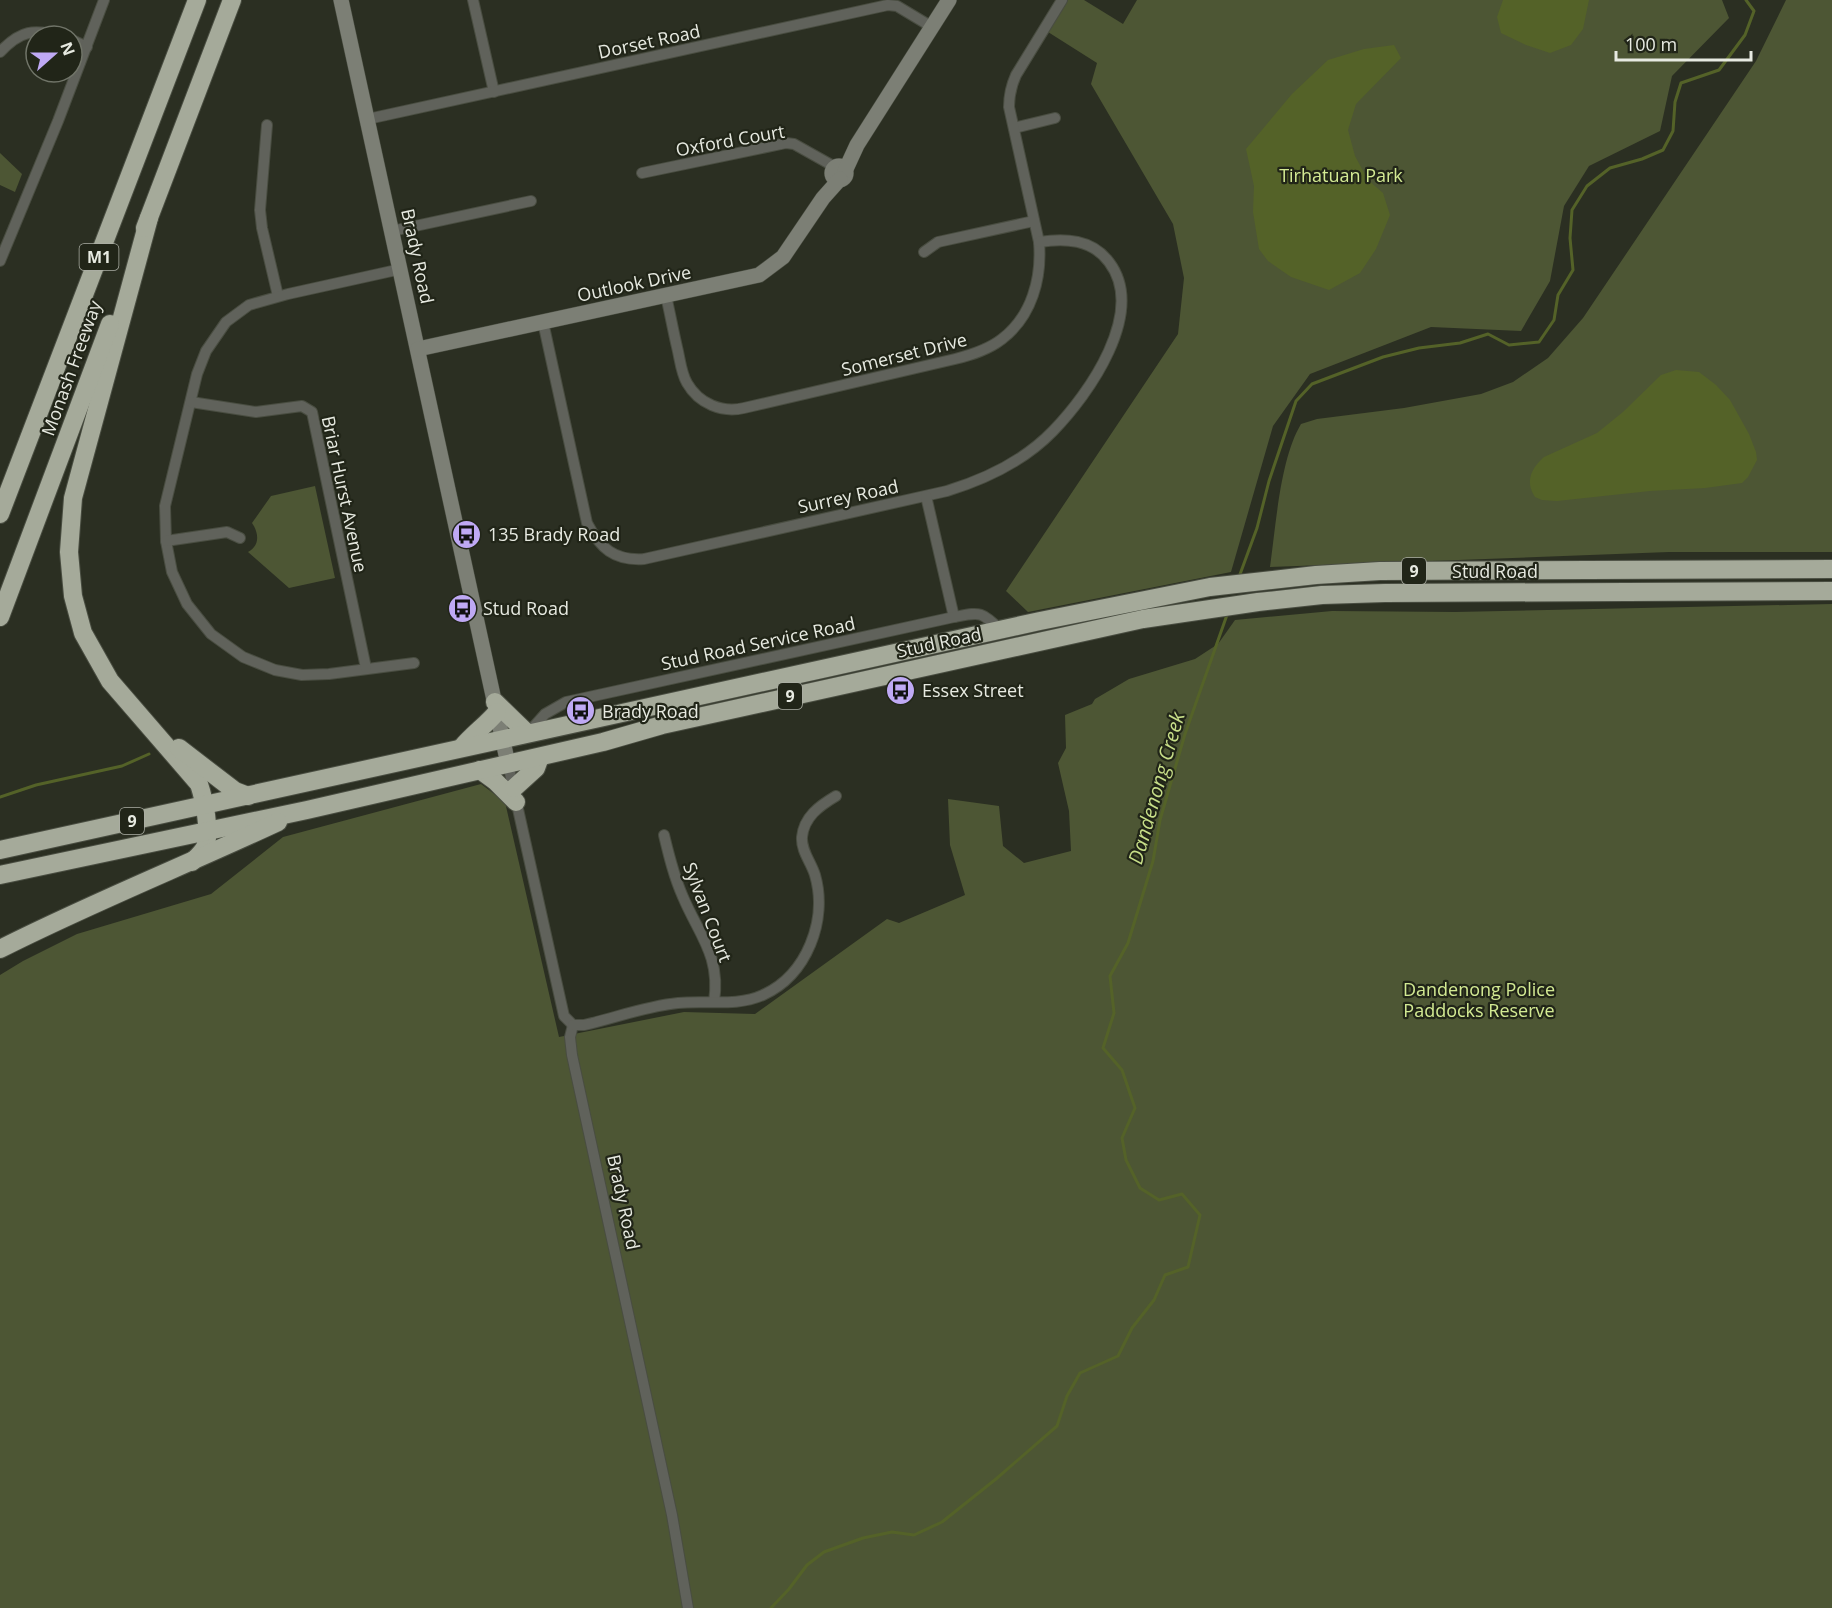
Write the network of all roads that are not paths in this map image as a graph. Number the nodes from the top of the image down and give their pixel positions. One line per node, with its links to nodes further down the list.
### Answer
1 (104, 0): 12 (street)
2 (197, 0): 35 (highway, Monash Freeway / M1)
3 (232, 0): 22 (highway, Monash Freeway / M1)
4 (341, 0): 16 (main road, Brady Road)
5 (473, 0): 14 (street)
6 (950, 0): 9 (main road, Outlook Drive)
7 (1062, 0): 18 (street, Somerset Drive)
8 (888, 3): 9 (street, Dorset Road); 14 (street, Dorset Road)
9 (932, 27): 19 (main road, Outlook Drive)
10 (24, 35): 13 (street)
11 (84, 46): 12 (street)
12 (87, 47): 27 (street)
13 (0, 52)
14 (494, 92): 16 (street, Dorset Road)
15 (1055, 118): 18 (street)
16 (368, 119): 24 (main road, Brady Road)
17 (267, 125): 30 (street)
18 (1014, 128): 23 (street, Somerset Drive)
19 (837, 172): 20 (street, Oxford Court); 29 (main road, Outlook Drive)
20 (642, 173)
21 (531, 201): 24 (street)
22 (149, 218): 40 (highway, Monash Freeway / M1); 47 (highway)
23 (1034, 221): 25 (street, Somerset Drive); 26 (street)
24 (392, 231): 28 (main road, Brady Road)
25 (1039, 242): 29 (street, Somerset Drive); 34 (street, Surrey Road)
26 (924, 252)
27 (0, 261)
28 (401, 269): 30 (street); 32 (main road, Brady Road)
29 (666, 296): 31 (main road, Outlook Drive)
30 (278, 297): 33 (street)
31 (543, 322): 32 (main road, Outlook Drive); 34 (street, Surrey Road)
32 (418, 350): 45 (main road, Brady Road)
33 (191, 402): 37 (street); 44 (street, Briar Hurst Avenue)
34 (927, 496): 41 (street)
35 (0, 514)
36 (240, 538): 37 (street)
37 (166, 541): 44 (street)
38 (1832, 569): 42 (highway, Stud Road / 9)
39 (1832, 591): 50 (highway, Stud Road / 9)
40 (0, 617)
41 (954, 617): 42 (street, Stud Road Service Road); 46 (street, Stud Road Service Road)
42 (1001, 630): 46 (highway, Stud Road / 9)
43 (414, 663): 44 (street)
44 (366, 668)
45 (496, 707): 46 (highway); 48 (main road, Brady Road); 49 (highway)
46 (527, 733): 48 (highway, Stud Road / 9)
47 (158, 738): 54 (highway); 56 (highway)
48 (503, 739): 49 (highway, Stud Road / 9); 51 (main road, Brady Road)
49 (461, 748): 54 (highway, Stud Road / 9)
50 (540, 757): 51 (highway, Stud Road / 9); 53 (highway)
51 (508, 764): 52 (highway, Stud Road / 9); 53 (street, Brady Road)
52 (480, 770): 53 (highway); 57 (highway, Stud Road / 9)
53 (515, 795): 65 (street, Brady Road)
54 (248, 796): 56 (highway, Stud Road / 9)
55 (836, 796): 64 (street)
56 (204, 805): 58 (highway); 60 (highway, Stud Road / 9)
57 (307, 810): 58 (highway, Stud Road / 9); 61 (highway)
58 (207, 830): 61 (highway); 62 (highway, Stud Road / 9)
59 (664, 835): 64 (street, Sylvan Court)
60 (0, 850)
61 (192, 862): 63 (highway)
62 (0, 874)
63 (0, 949)
64 (714, 1002): 65 (street)
65 (573, 1025): 66 (street, Brady Road)
66 (688, 1608)

